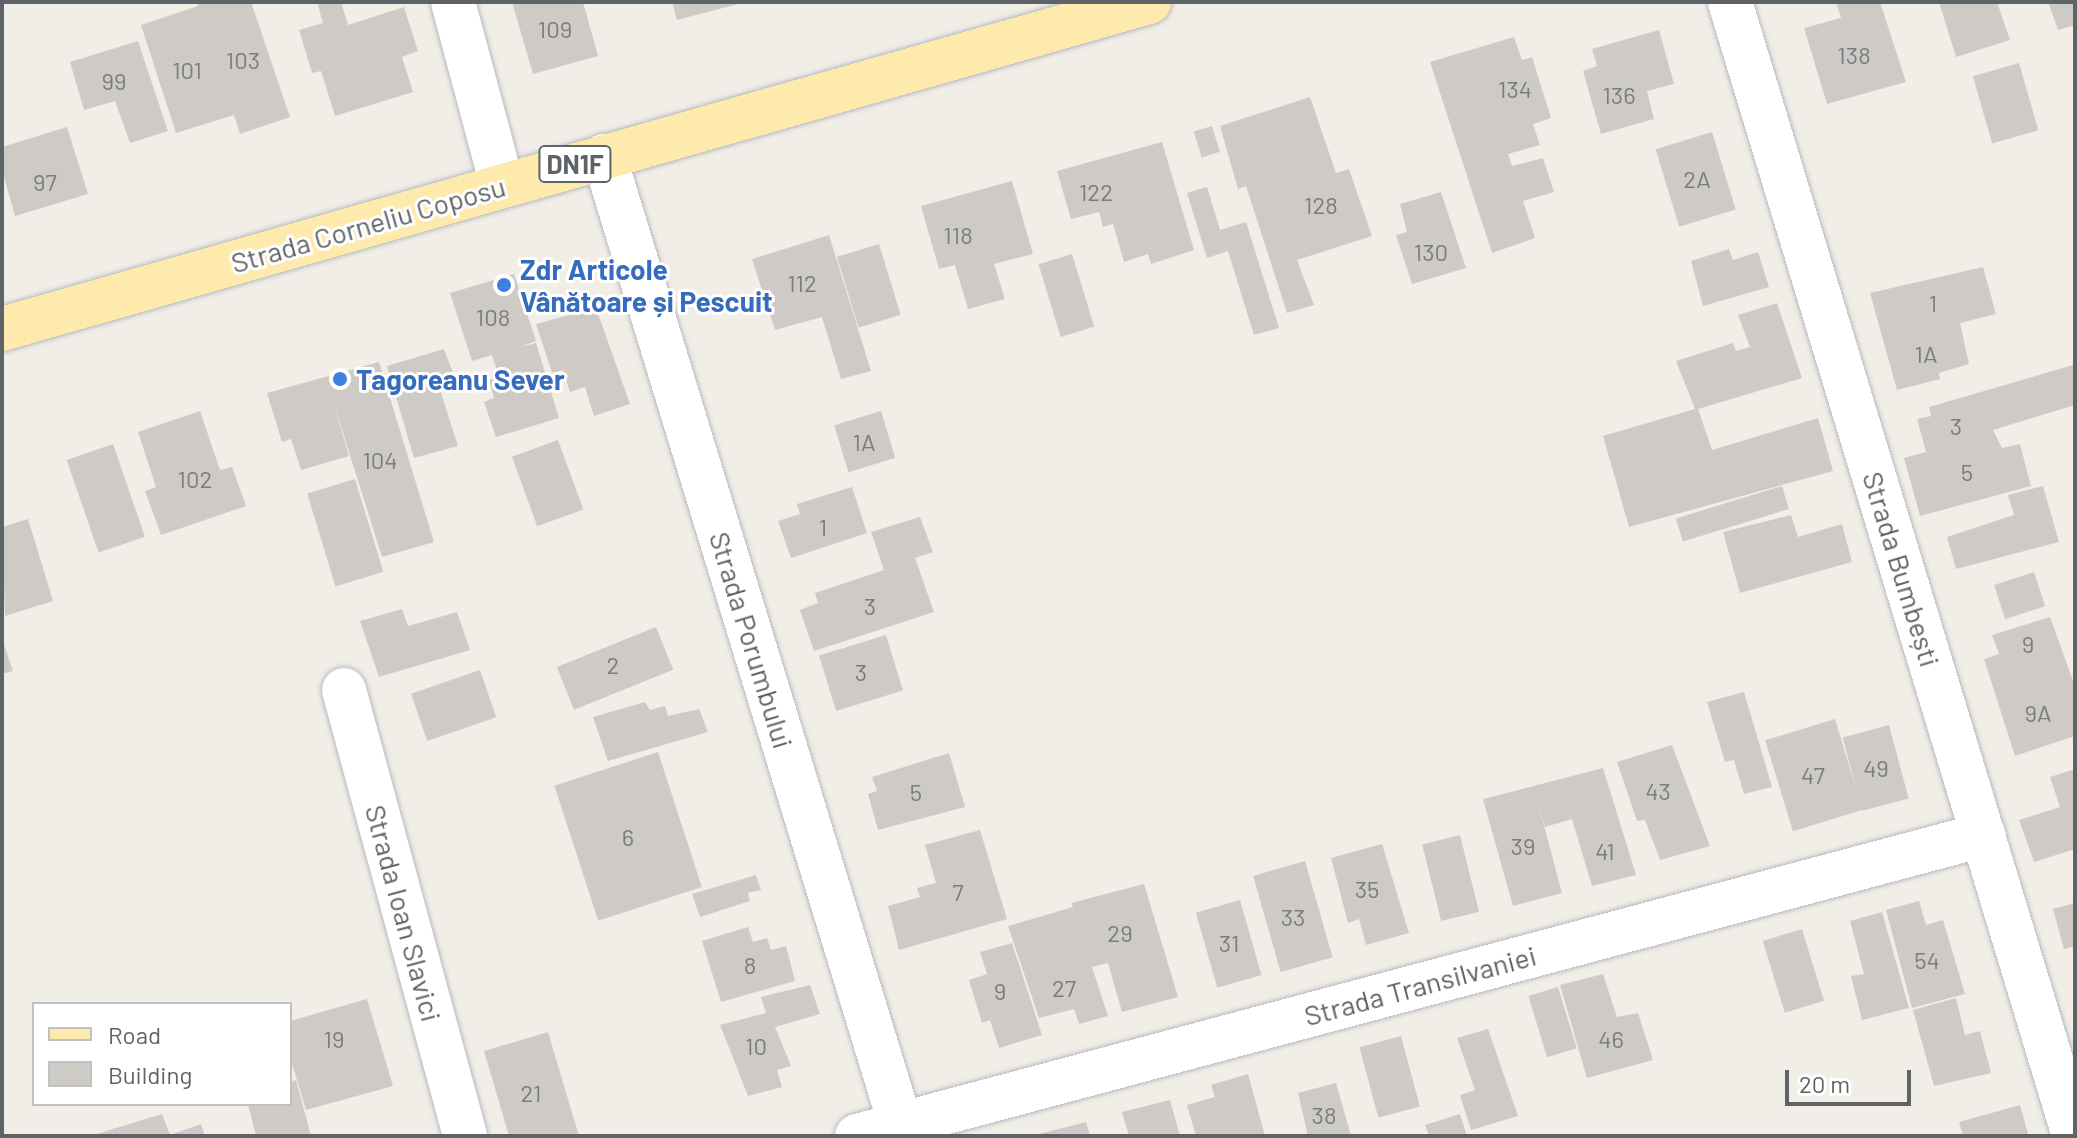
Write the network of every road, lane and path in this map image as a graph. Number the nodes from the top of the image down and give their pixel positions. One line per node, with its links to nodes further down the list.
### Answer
1 (453, 2): 5 (street)
2 (1149, 2): 4 (main road, Strada Corneliu Coposu / DN1F)
3 (1730, 2): 8 (street, Strada Bumbești)
4 (604, 156): 5 (main road, Strada Corneliu Coposu / DN1F); 9 (street, Strada Porumbului)
5 (502, 185): 6 (main road, Strada Corneliu Coposu / DN1F)
6 (2, 329)
7 (344, 690): 10 (street, Strada Ioan Slavici)
8 (1983, 835): 9 (street, Strada Transilvaniei); 12 (street, Strada Bumbești)
9 (900, 1123): 11 (street, Strada Transilvaniei)
10 (465, 1136)
11 (857, 1136)
12 (2074, 1136)

